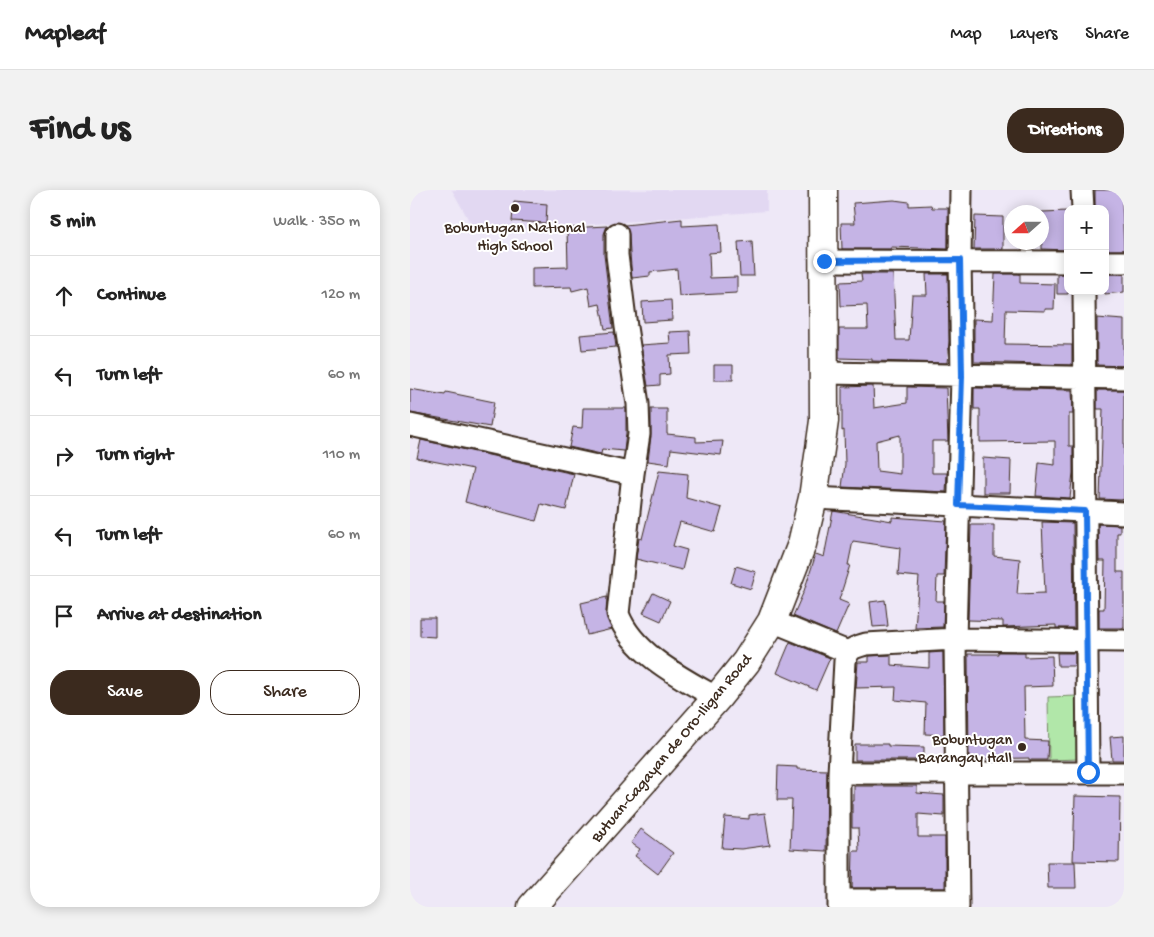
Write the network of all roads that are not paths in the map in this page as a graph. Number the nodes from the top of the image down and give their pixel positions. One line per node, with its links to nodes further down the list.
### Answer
1 (823, 190): 7 (highway, Butuan-Cagayan de Oro-Iligan Road)
2 (961, 190): 6 (street)
3 (1082, 190): 4 (street)
4 (1083, 205)
5 (617, 234): 17 (street)
6 (960, 260): 7 (street); 8 (street); 13 (street)
7 (824, 261): 12 (highway, Butuan-Cagayan de Oro-Iligan Road)
8 (1064, 262)
9 (1109, 262): 10 (street)
10 (1124, 262)
11 (1084, 295): 14 (street)
12 (824, 373): 13 (street); 18 (highway, Butuan-Cagayan de Oro-Iligan Road)
13 (962, 376): 14 (street); 19 (street)
14 (1084, 378): 15 (street); 20 (street)
15 (1124, 378)
16 (410, 425): 17 (street)
17 (633, 474): 27 (street)
18 (813, 498): 19 (street); 22 (highway, Butuan-Cagayan de Oro-Iligan Road)
19 (958, 505): 20 (street); 23 (street)
20 (1085, 511): 21 (street); 24 (street)
21 (1124, 513)
22 (772, 620): 26 (street); 27 (highway, Butuan-Cagayan de Oro-Iligan Road)
23 (955, 639): 24 (street); 26 (street); 29 (street)
24 (1086, 640): 25 (street); 30 (street)
25 (1124, 641)
26 (848, 652): 28 (street)
27 (716, 698): 34 (highway, Butuan-Cagayan de Oro-Iligan Road)
28 (840, 772): 29 (street); 32 (street)
29 (957, 772): 30 (street); 33 (street)
30 (1088, 772): 31 (street)
31 (1124, 773)
32 (839, 903): 33 (street)
33 (958, 904)
34 (532, 907)

